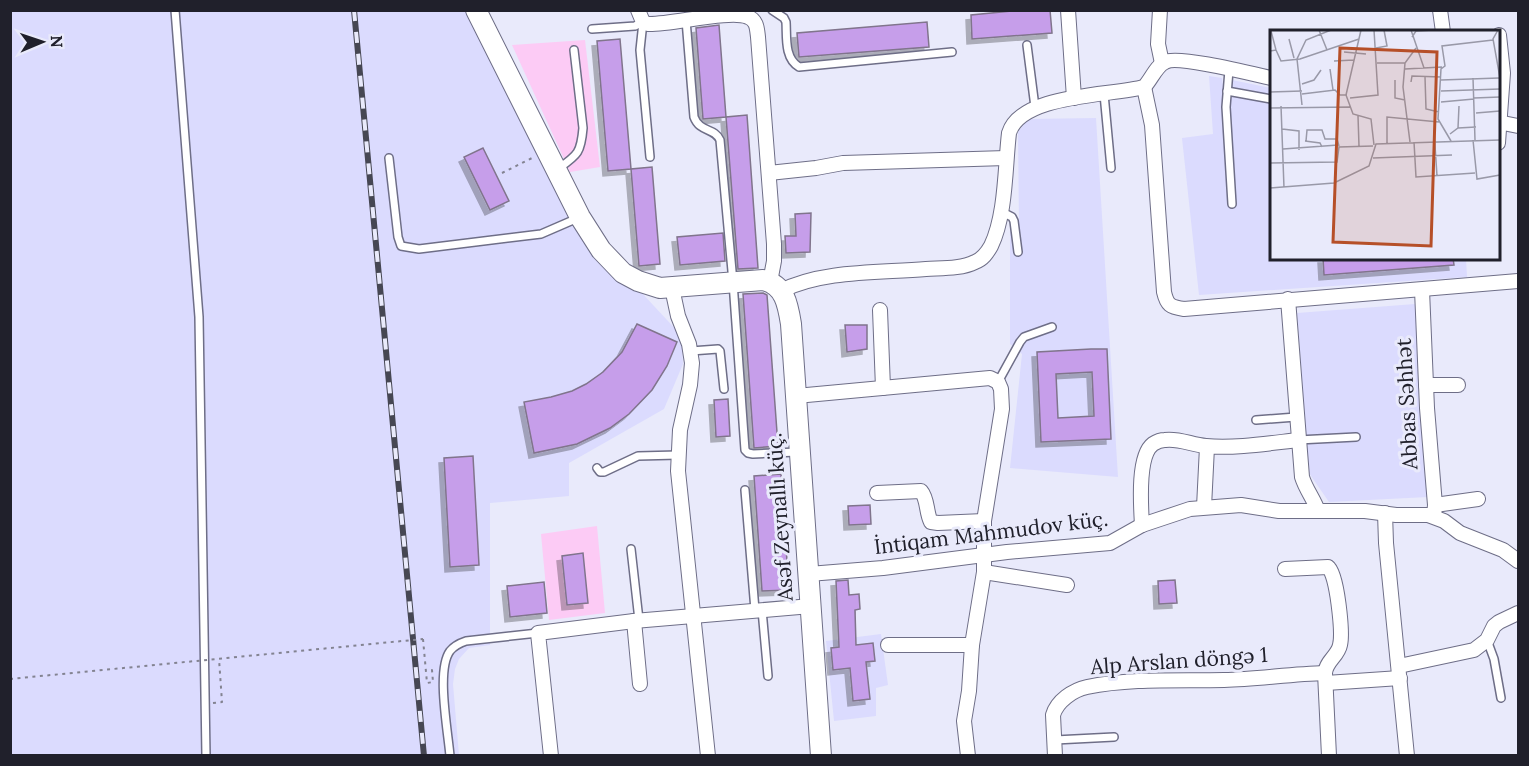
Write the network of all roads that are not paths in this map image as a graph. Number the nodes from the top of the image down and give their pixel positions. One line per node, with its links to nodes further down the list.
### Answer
1 (175, 10): 93 (lane)
2 (476, 10): 32 (main road)
3 (772, 10): 15 (lane)
4 (1068, 10): 22 (street)
5 (1160, 10): 16 (street)
6 (1440, 10): 11 (street)
7 (641, 16): 9 (street, Asəf Zeynallı küç.); 10 (lane); 28 (lane)
8 (758, 16): 9 (street, Asəf Zeynallı küç.); 33 (street, Asəf Zeynallı küç.)
9 (694, 17): 39 (lane)
10 (591, 29)
11 (1443, 30)
12 (1499, 35): 25 (street)
13 (1027, 45): 24 (lane)
14 (574, 50): 32 (lane)
15 (952, 52)
16 (1162, 63): 17 (street); 19 (street)
17 (1229, 70): 18 (street); 20 (lane)
18 (1270, 78)
19 (1144, 87): 21 (street); 43 (street)
20 (1227, 91): 23 (lane); 34 (lane)
21 (1104, 94): 22 (street); 31 (lane)
22 (1074, 98): 24 (street)
23 (1270, 99)
24 (1035, 107): 30 (street)
25 (1499, 112)
26 (1499, 122): 27 (street)
27 (1518, 126)
28 (650, 157)
29 (389, 158): 36 (lane)
30 (1006, 158): 33 (street); 35 (street)
31 (1111, 168)
32 (556, 169): 36 (main road)
33 (769, 173): 40 (street, Asəf Zeynallı küç.)
34 (1232, 204)
35 (1000, 211): 37 (lane); 40 (street)
36 (580, 217): 41 (main road)
37 (1018, 252)
38 (1518, 281): 42 (street)
39 (733, 282): 40 (main road); 41 (main road); 58 (lane)
40 (775, 286): 52 (main road, Asəf Zeynallı küç.)
41 (672, 288): 46 (street)
42 (1422, 290): 43 (street); 48 (street, Abbas Səhhət)
43 (1288, 299): 53 (street)
44 (880, 310): 51 (street)
45 (1052, 327): 47 (lane)
46 (691, 351): 50 (lane); 59 (street)
47 (998, 382): 51 (street); 68 (street)
48 (1426, 385): 49 (street); 65 (street, Abbas Səhhət)
49 (1458, 386)
50 (724, 388)
51 (883, 388): 52 (street)
52 (795, 396): 58 (main road, Asəf Zeynallı küç.)
53 (1296, 417): 54 (lane); 56 (street)
54 (1256, 420)
55 (1356, 437): 56 (lane)
56 (1298, 440): 57 (street); 66 (street)
57 (1207, 447): 64 (street); 69 (street)
58 (800, 451): 75 (main road, Asəf Zeynallı küç.)
59 (678, 454): 60 (lane); 80 (street)
60 (597, 468)
61 (745, 489): 78 (lane)
62 (878, 494): 68 (street)
63 (1478, 499): 65 (street)
64 (1204, 507): 66 (street, İntiqam Mahmudov küç.); 69 (street, İntiqam Mahmudov küç.)
65 (1434, 510): 67 (street, İntiqam Mahmudov küç.); 72 (street, İntiqam Mahmudov küç.)
66 (1318, 511): 67 (street, İntiqam Mahmudov küç.)
67 (1385, 513): 86 (street)
68 (984, 521): 71 (street)
69 (1142, 525): 71 (street, İntiqam Mahmudov küç.)
70 (631, 549): 81 (lane)
71 (983, 556): 74 (street); 75 (street, İntiqam Mahmudov küç.)
72 (1518, 561)
73 (1285, 569): 88 (street)
74 (984, 572): 76 (street); 85 (street)
75 (808, 574): 77 (main road, Asəf Zeynallı küç.)
76 (1067, 585)
77 (811, 606): 78 (street); 97 (main road, Asəf Zeynallı küç.)
78 (759, 609): 80 (street); 87 (lane)
79 (1518, 613): 83 (street)
80 (693, 616): 81 (street); 96 (street)
81 (636, 621): 82 (street); 89 (street)
82 (538, 633): 94 (lane); 95 (street)
83 (1487, 640): 86 (street); 90 (lane)
84 (888, 645): 85 (street)
85 (972, 645): 98 (street)
86 (1400, 672): 88 (street); 101 (street)
87 (768, 676)
88 (1325, 678): 92 (street, Alp Arslan döngə 1); 100 (street)
89 (639, 684)
90 (1501, 698)
91 (1114, 737): 92 (lane)
92 (1055, 740): 99 (street, Alp Arslan döngə 1)
93 (206, 756)
94 (450, 756)
95 (551, 756)
96 (708, 756)
97 (821, 756)
98 (968, 756)
99 (1055, 756)
100 (1329, 756)
101 (1407, 756)

